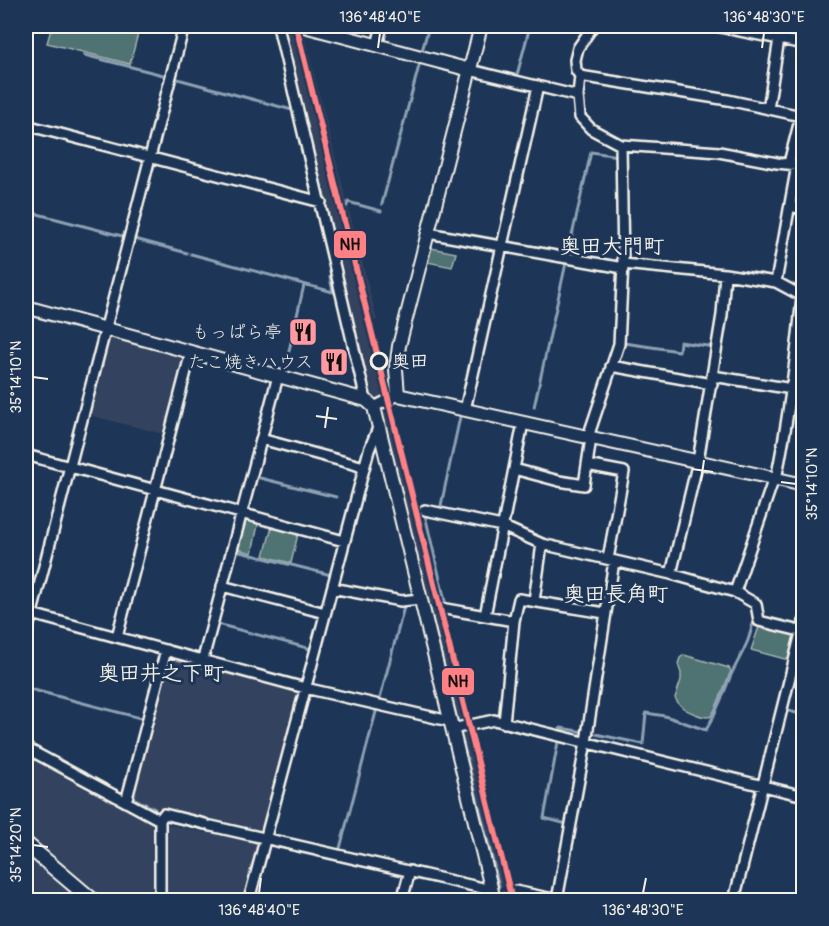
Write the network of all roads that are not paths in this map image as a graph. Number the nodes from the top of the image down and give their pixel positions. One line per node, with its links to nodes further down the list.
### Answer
1 (184, 26): 21 (street)
2 (278, 26): 23 (street)
3 (304, 26): 9 (street)
4 (382, 26): 12 (street)
5 (481, 26): 13 (street)
6 (593, 26): 14 (street)
7 (715, 26): 10 (street)
8 (781, 26): 10 (street)
9 (337, 30): 12 (street)
10 (780, 38): 11 (street); 17 (street)
11 (804, 44)
12 (377, 45): 13 (street)
13 (470, 70): 15 (street); 26 (street)
14 (580, 76): 16 (street); 17 (street)
15 (538, 86): 16 (street); 27 (street)
16 (578, 96): 20 (street)
17 (768, 109): 18 (street)
18 (802, 117): 22 (street)
19 (26, 125): 21 (street)
20 (621, 145): 22 (street); 28 (street)
21 (149, 157): 23 (street); 33 (street)
22 (789, 164): 24 (street)
23 (321, 202): 41 (street)
24 (790, 206): 25 (street); 30 (street)
25 (804, 209)
26 (428, 233): 27 (street); 40 (street)
27 (502, 247): 28 (street); 42 (street)
28 (623, 266): 29 (street); 35 (street)
29 (725, 274): 30 (street); 37 (street)
30 (776, 282): 31 (street)
31 (803, 297): 38 (street)
32 (26, 307): 33 (street)
33 (105, 329): 34 (street); 50 (street)
34 (190, 352): 36 (street); 55 (street)
35 (611, 366): 37 (street); 45 (street)
36 (278, 376): 41 (street); 46 (street)
37 (712, 380): 38 (street); 48 (street)
38 (793, 388): 39 (street); 53 (street)
39 (804, 390)
40 (398, 395): 41 (street); 42 (street)
41 (370, 404): 44 (street)
42 (465, 410): 43 (street)
43 (523, 423): 45 (street); 52 (street)
44 (378, 428): 51 (street); 66 (street)
45 (590, 438): 48 (street); 49 (street)
46 (261, 439): 51 (street); 57 (street)
47 (26, 454): 50 (street)
48 (698, 461): 53 (street); 62 (street)
49 (587, 465): 52 (street); 61 (street)
50 (70, 467): 55 (street); 71 (street)
51 (364, 467): 59 (street)
52 (514, 469): 58 (street)
53 (775, 479): 54 (street); 65 (street)
54 (804, 485)
55 (155, 489): 57 (street); 77 (street)
56 (425, 510): 58 (street)
57 (241, 512): 59 (street); 63 (street)
58 (502, 526): 60 (street); 72 (street)
59 (345, 540): 64 (street)
60 (542, 544): 61 (street); 67 (street)
61 (611, 560): 62 (street); 70 (street)
62 (671, 574): 65 (street)
63 (222, 586): 69 (street); 79 (street)
64 (332, 588): 66 (street); 69 (street)
65 (735, 592): 75 (street)
66 (420, 599): 82 (street)
67 (534, 602): 70 (street); 73 (street)
68 (446, 609): 72 (street)
69 (325, 613): 80 (street)
70 (605, 613): 83 (street)
71 (28, 614): 76 (street); 77 (street)
72 (485, 616): 73 (street)
73 (514, 621): 81 (street)
74 (804, 621): 75 (street)
75 (802, 632): 85 (street)
76 (26, 636)
77 (117, 637): 78 (street)
78 (166, 650): 79 (street); 87 (street)
79 (203, 659): 80 (street)
80 (305, 688): 82 (street); 89 (street)
81 (504, 723): 82 (street); 83 (street)
82 (450, 725): 93 (street)
83 (586, 742): 85 (street); 98 (street)
84 (26, 748): 87 (street)
85 (763, 786): 86 (street); 99 (street)
86 (804, 796)
87 (126, 802): 88 (street)
88 (160, 820): 89 (street); 95 (street)
89 (265, 839): 91 (street); 96 (street)
90 (26, 844): 94 (main road)
91 (410, 871): 93 (street); 97 (street)
92 (515, 891): 98 (street)
93 (493, 895)
94 (92, 900)
95 (160, 900)
96 (249, 900)
97 (402, 900)
98 (558, 900)
99 (734, 900)

